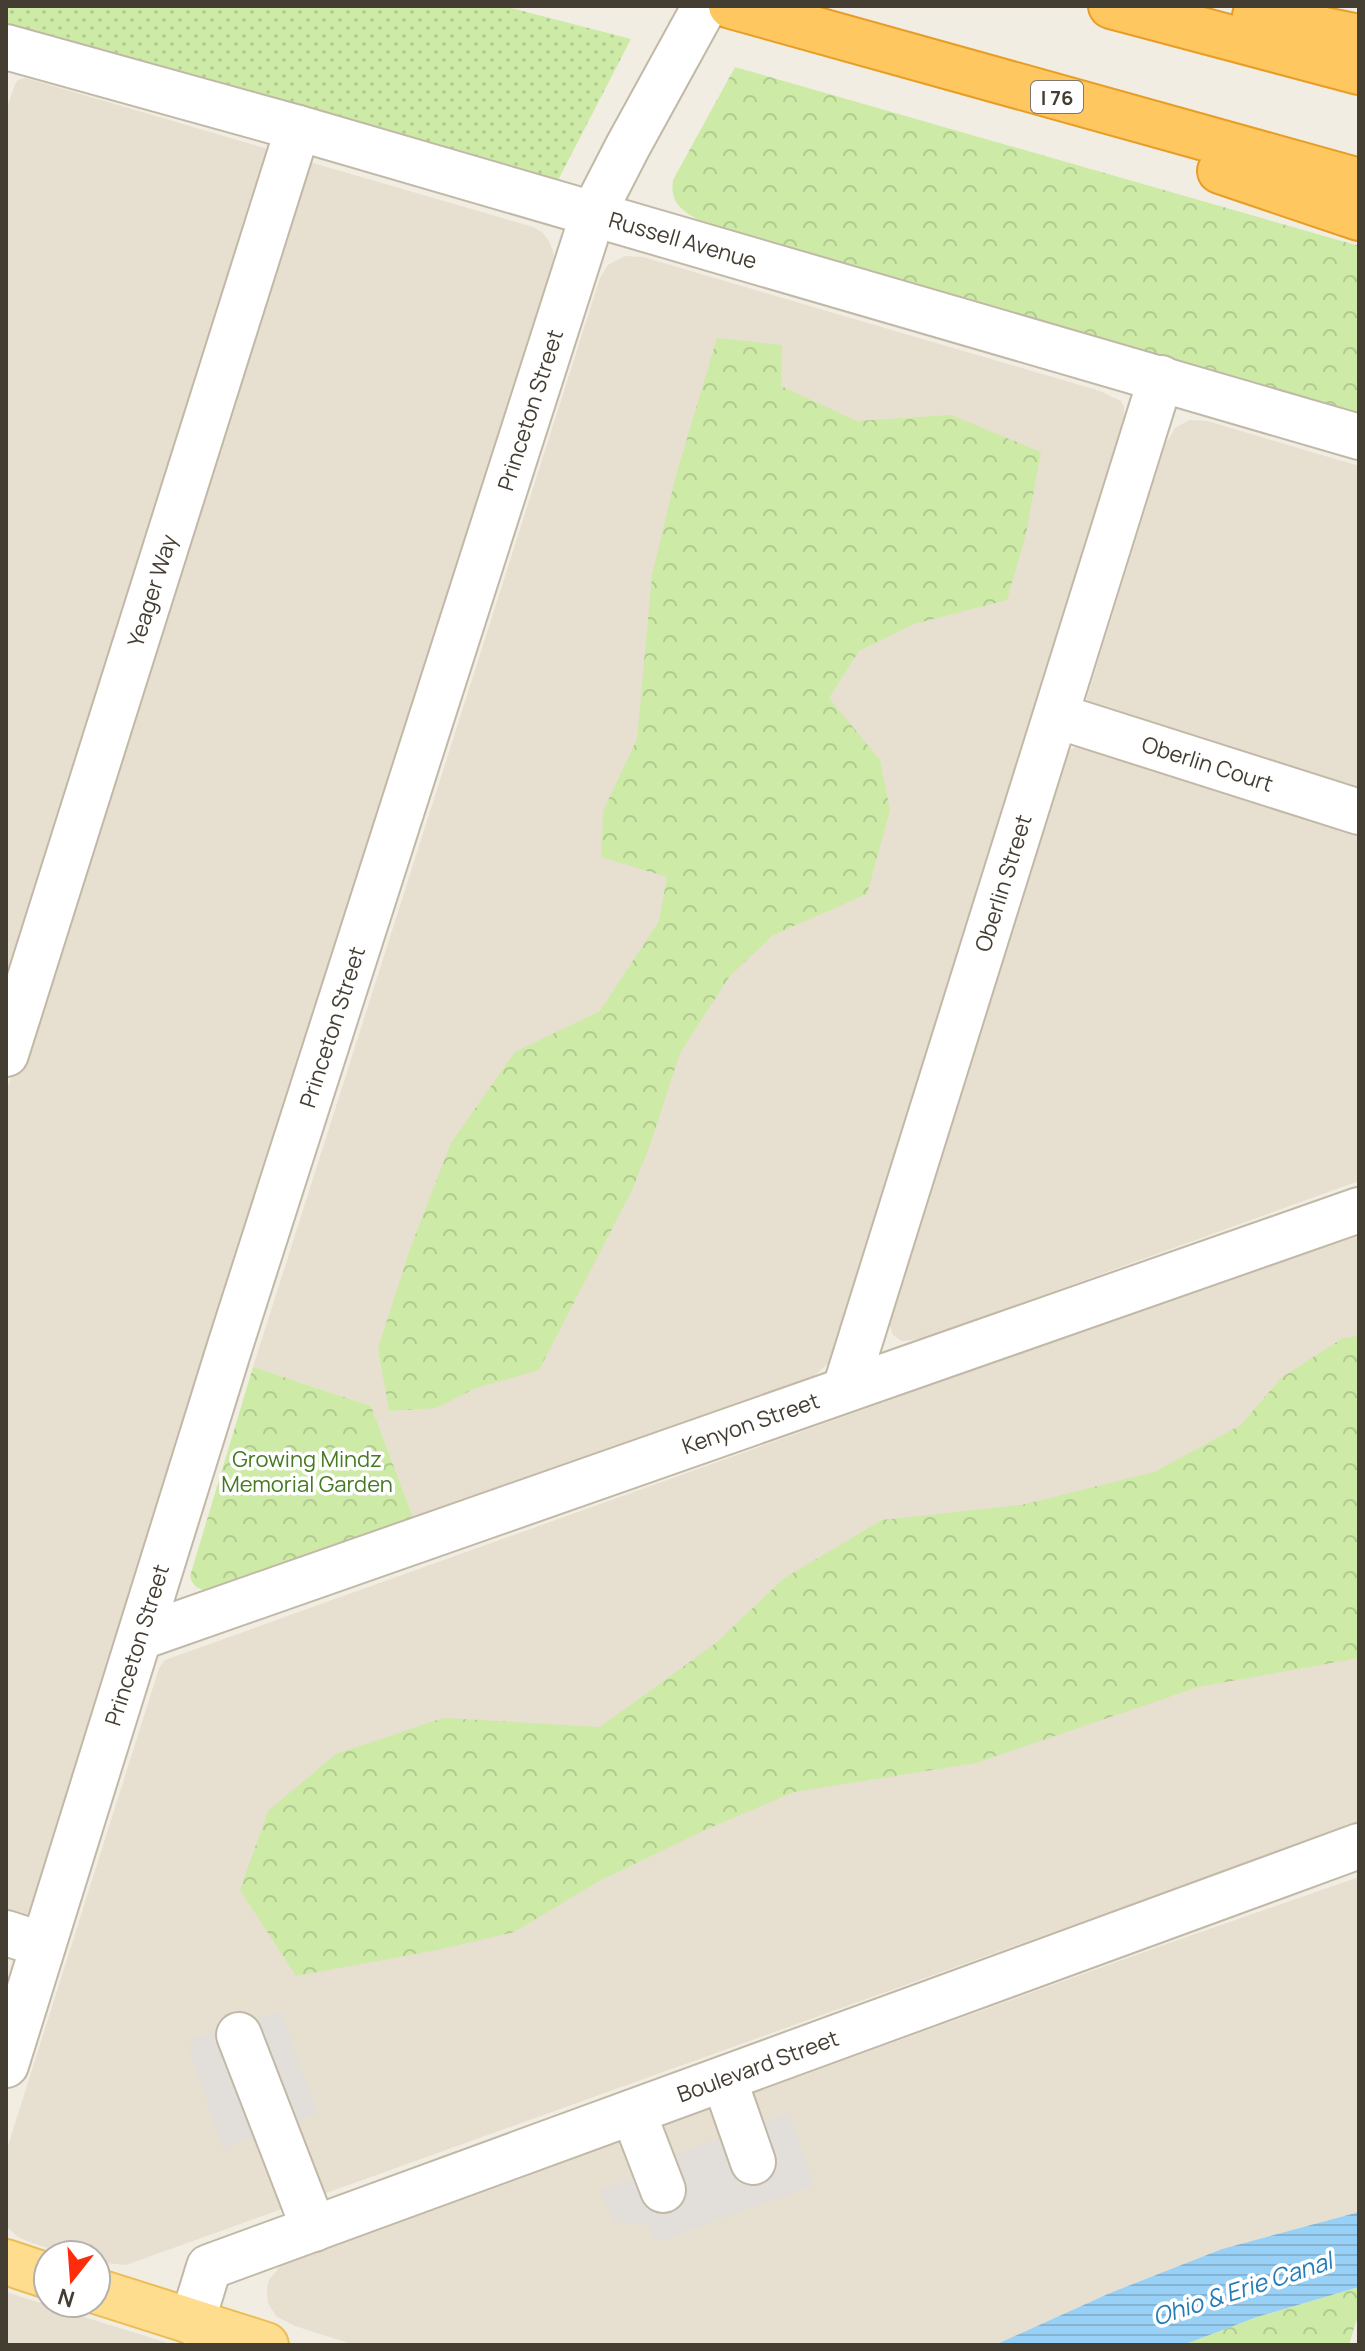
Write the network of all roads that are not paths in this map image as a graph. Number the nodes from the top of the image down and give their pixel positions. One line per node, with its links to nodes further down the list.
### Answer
1 (705, 6): 10 (street, Princeton Street)
2 (1111, 6): 7 (highway)
3 (1203, 6): 5 (highway)
4 (744, 10): 9 (highway, I 76); 11 (highway)
5 (1359, 37)
6 (6, 47): 8 (street, Russell Avenue)
7 (1359, 72)
8 (298, 128): 10 (street, Russell Avenue); 16 (street, Yeager Way)
9 (1359, 181)
10 (593, 214): 12 (street, Russell Avenue); 19 (street, Princeton Street)
11 (1359, 218)
12 (1161, 378): 13 (street, Russell Avenue); 14 (street, Oberlin Street)
13 (1359, 437)
14 (1057, 716): 15 (street, Oberlin Court); 18 (street, Oberlin Street)
15 (1359, 812)
16 (6, 1054)
17 (1359, 1210): 18 (street, Kenyon Street)
18 (845, 1389): 19 (street, Kenyon Street)
19 (141, 1637): 21 (street, Princeton Street)
20 (1359, 1846): 24 (street, Boulevard Street)
21 (25, 1939): 23 (street, Princeton Street)
22 (239, 2035): 28 (street)
23 (6, 2065)
24 (724, 2079): 25 (street, Boulevard Street); 26 (street)
25 (633, 2112): 27 (street); 28 (street, Boulevard Street)
26 (753, 2162)
27 (663, 2190)
28 (314, 2229): 32 (street, Boulevard Street)
29 (6, 2262): 30 (main road)
30 (32, 2271)
31 (112, 2296): 32 (main road)
32 (192, 2322): 33 (main road)
33 (266, 2345)

